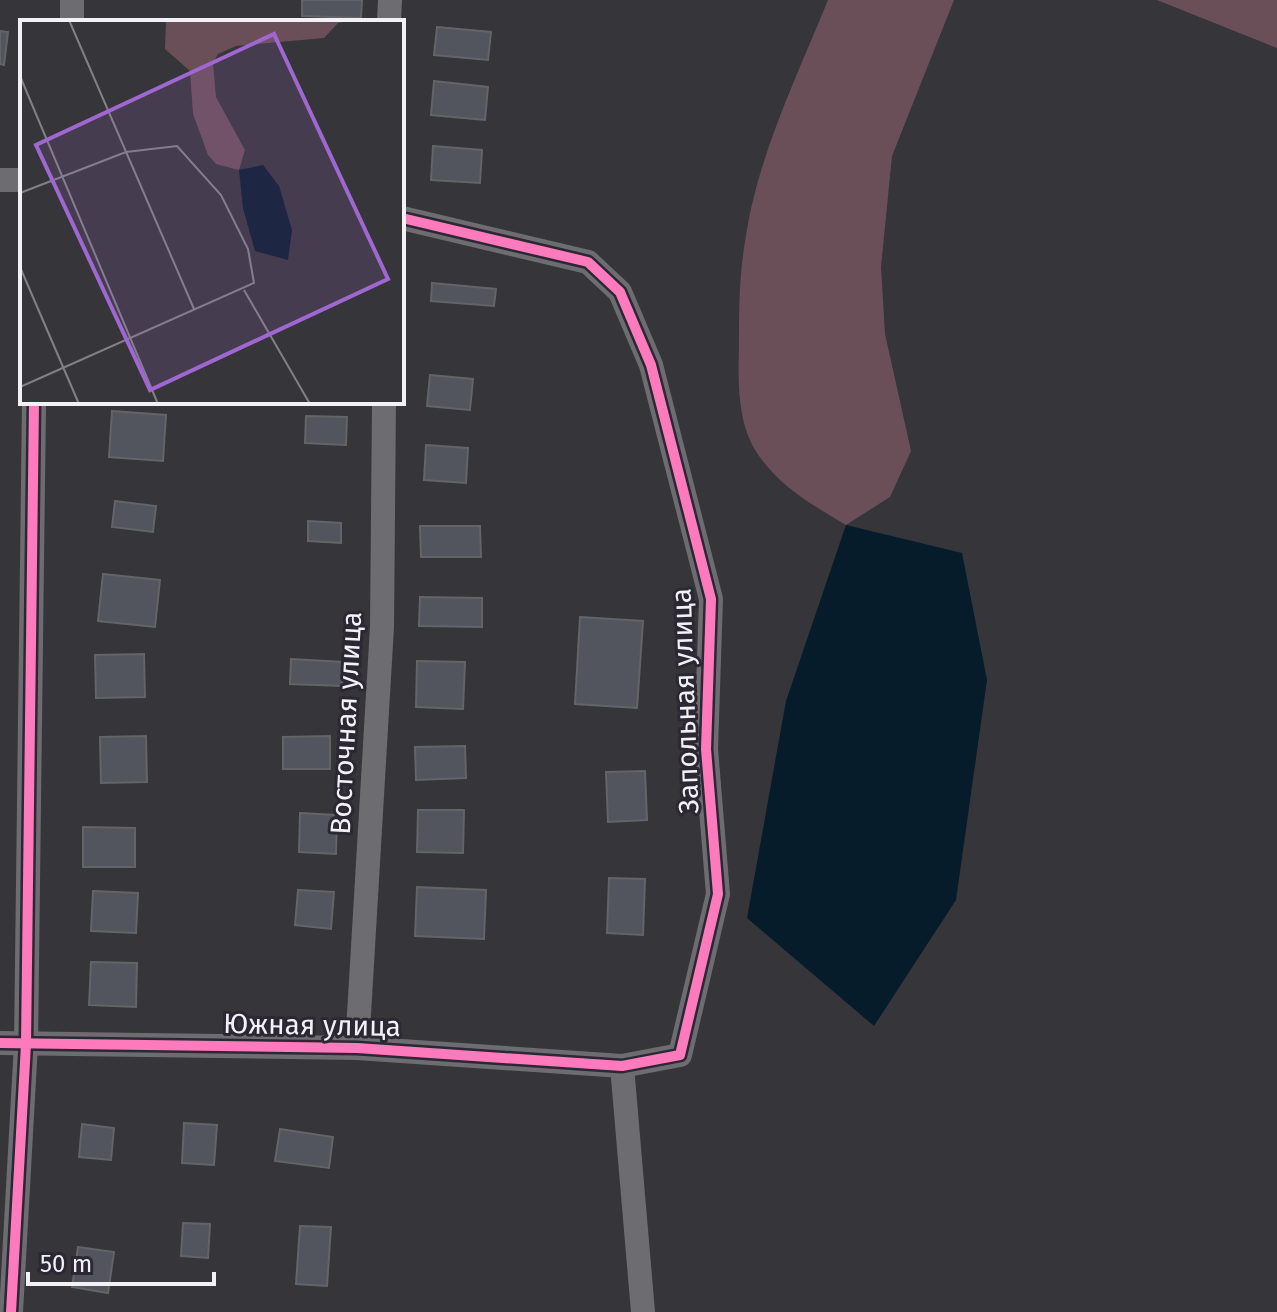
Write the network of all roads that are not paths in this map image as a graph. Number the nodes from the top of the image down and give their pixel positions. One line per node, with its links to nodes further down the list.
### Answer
1 (390, 0): 2 (street)
2 (389, 20)
3 (404, 218): 9 (street, Запольная улица)
4 (34, 404): 7 (street)
5 (384, 404): 8 (street, Восточная улица)
6 (0, 1043): 7 (street, Южная улица)
7 (26, 1044): 8 (street, Южная улица); 10 (street)
8 (357, 1048): 9 (street, Южная улица)
9 (622, 1066): 11 (street)
10 (11, 1312)
11 (643, 1312)

